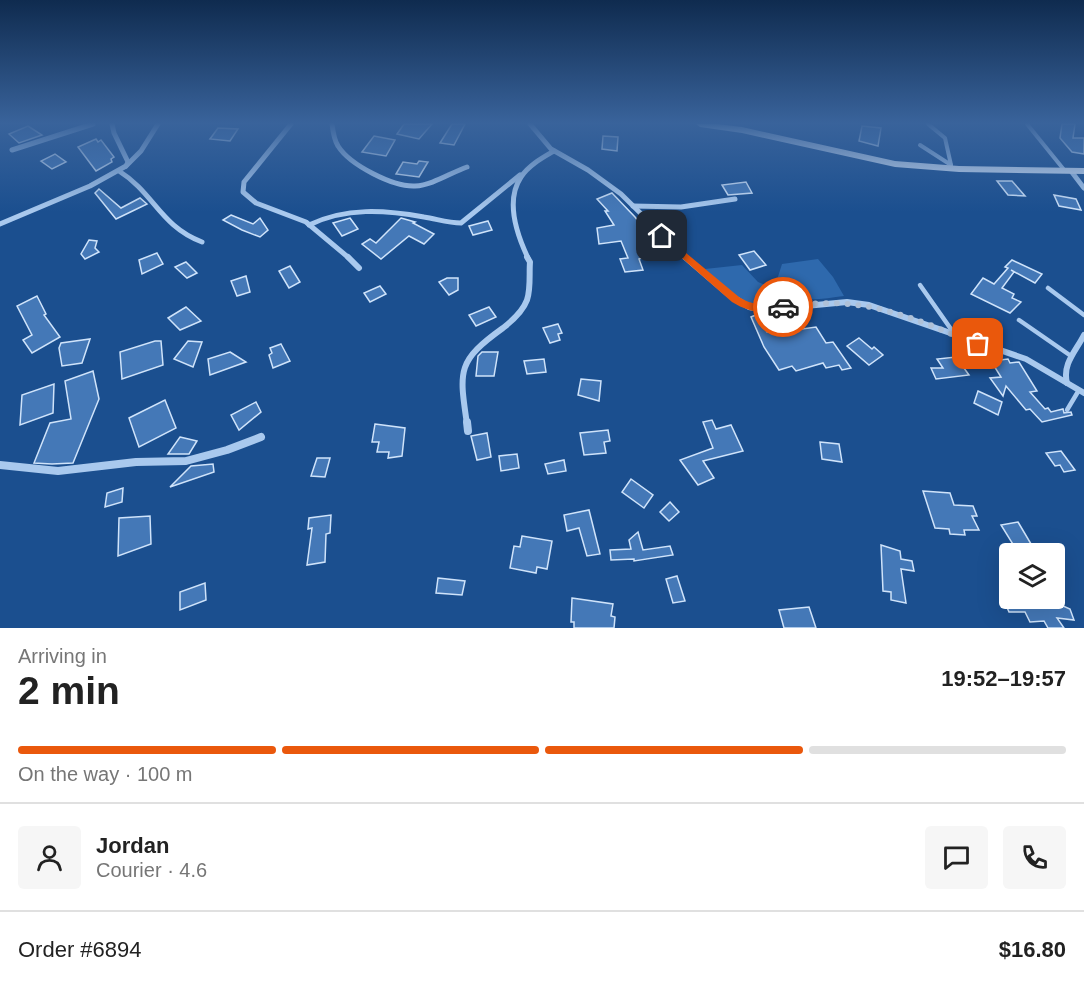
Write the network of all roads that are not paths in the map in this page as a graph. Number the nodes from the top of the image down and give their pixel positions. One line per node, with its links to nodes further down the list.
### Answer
1 (124, 153): 11 (street)
2 (139, 153): 11 (street)
3 (267, 153): 22 (street)
4 (345, 153): 12 (street)
5 (550, 153): 17 (street)
6 (558, 153): 20 (street)
7 (847, 153): 13 (main road)
8 (933, 153): 13 (lane)
9 (950, 153): 13 (lane)
10 (1053, 153): 15 (lane)
11 (126, 166): 14 (street)
12 (467, 166)
13 (955, 167): 15 (main road)
14 (119, 171): 21 (street); 23 (street)
15 (1068, 171): 16 (main road); 18 (street)
16 (1084, 171)
17 (522, 174): 22 (street); 35 (street)
18 (1084, 188)
19 (735, 199): 20 (street)
20 (633, 206): 30 (street)
21 (0, 224)
22 (309, 225): 24 (street)
23 (202, 242)
24 (359, 267)
25 (920, 285): 30 (lane)
26 (1048, 288): 27 (lane)
27 (1084, 315)
28 (1019, 320): 31 (lane)
29 (1084, 335): 31 (street)
30 (960, 338): 32 (street)
31 (1071, 356): 32 (street)
32 (1068, 383): 33 (street)
33 (1082, 392): 34 (lane)
34 (1067, 410)
35 (468, 431)
36 (261, 437): 37 (street)
37 (0, 465)

